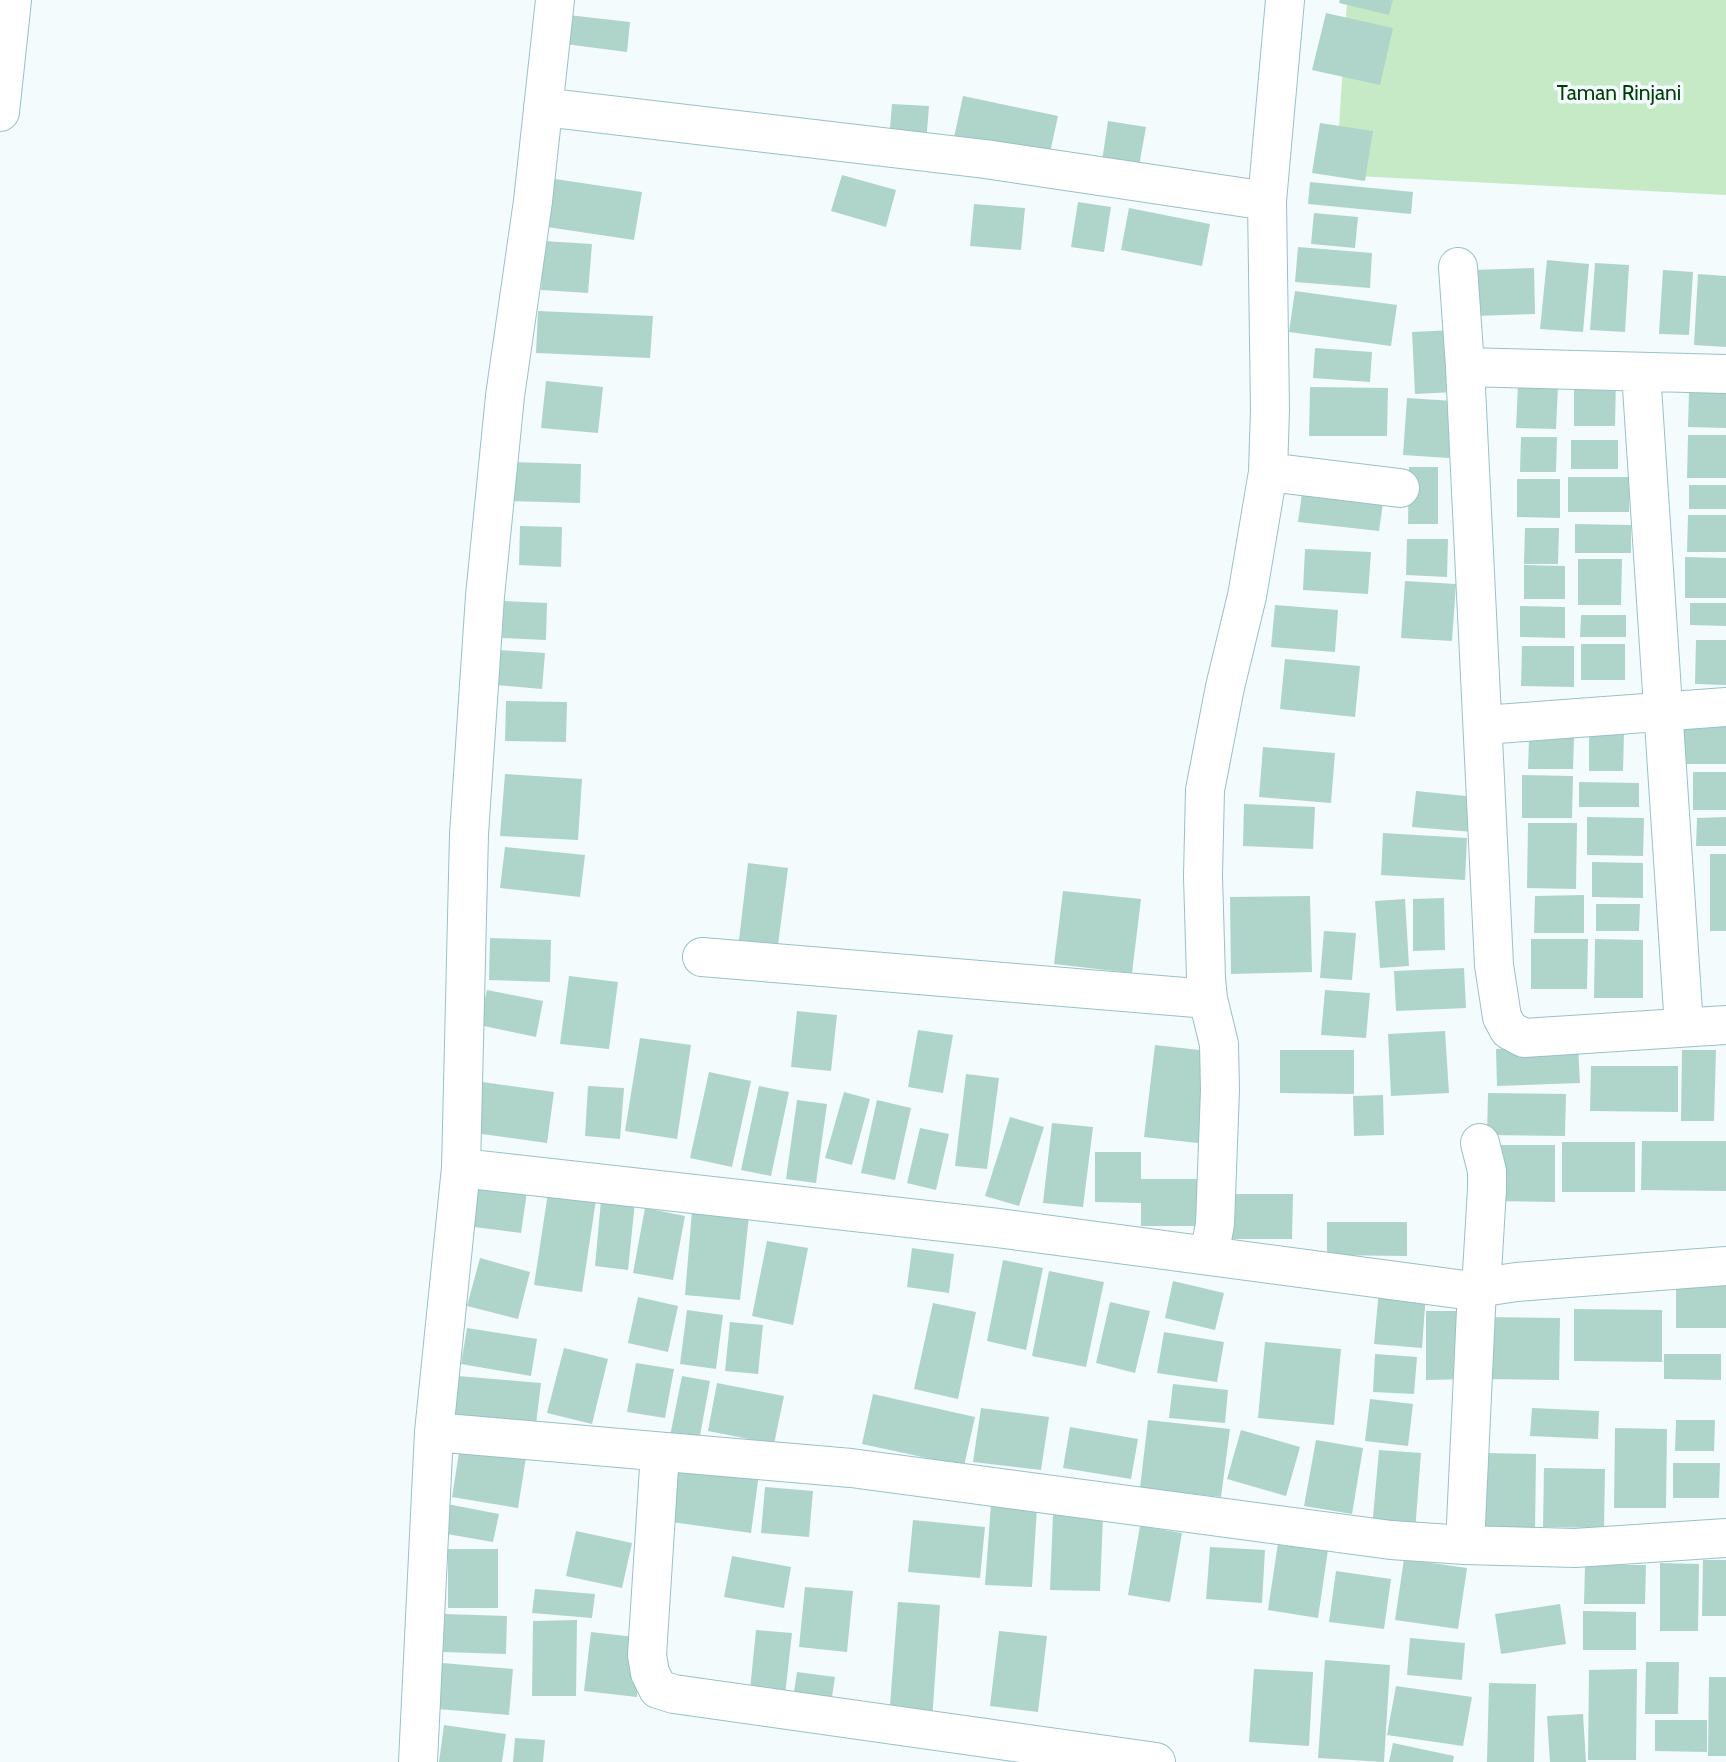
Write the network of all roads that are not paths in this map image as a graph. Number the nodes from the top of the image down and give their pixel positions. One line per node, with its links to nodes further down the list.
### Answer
1 (12, 0): 5 (main road)
2 (555, 0): 4 (main road)
3 (1285, 0): 6 (main road)
4 (543, 107): 6 (main road); 21 (main road)
5 (0, 112)
6 (1267, 201): 11 (main road)
7 (1458, 267): 8 (main road)
8 (1465, 366): 9 (main road); 15 (main road)
9 (1641, 372): 10 (main road); 14 (main road)
10 (1726, 374)
11 (1268, 472): 12 (main road); 17 (main road)
12 (1401, 488)
13 (1726, 707): 14 (main road)
14 (1664, 710): 15 (main road); 19 (main road)
15 (1484, 726): 19 (main road)
16 (702, 957): 17 (main road)
17 (1208, 999): 22 (main road)
18 (1726, 1025): 19 (main road)
19 (1684, 1027)
20 (1480, 1143): 24 (main road)
21 (461, 1168): 22 (main road); 25 (main road)
22 (1209, 1256): 24 (main road)
23 (1726, 1266): 24 (main road)
24 (1479, 1289): 28 (main road)
25 (434, 1432): 26 (main road); 29 (main road)
26 (660, 1452): 28 (main road); 30 (main road)
27 (1726, 1538): 28 (main road)
28 (1465, 1545)
29 (418, 1762)
30 (1156, 1762)

